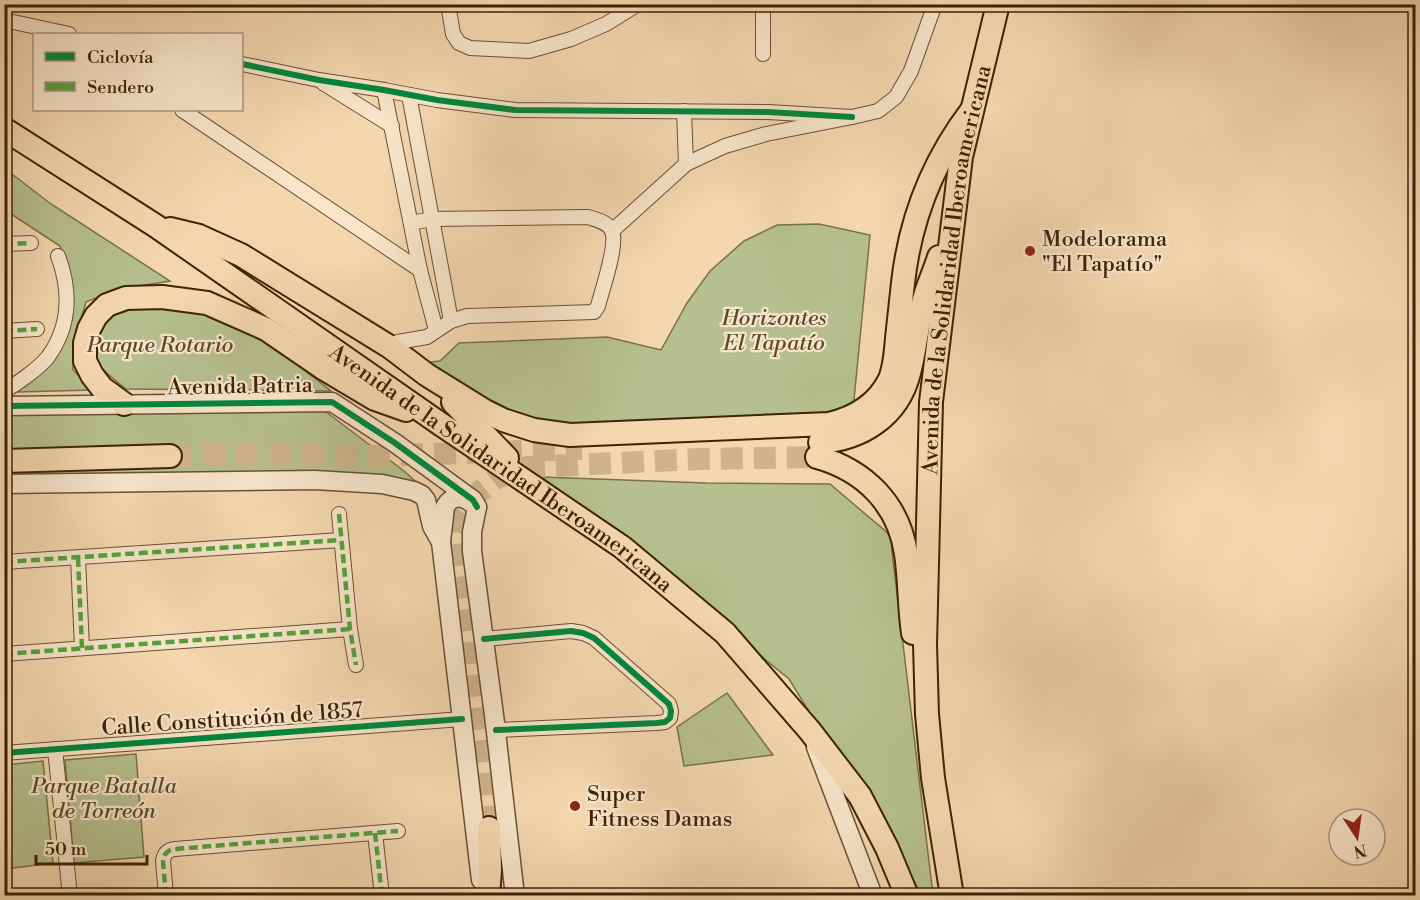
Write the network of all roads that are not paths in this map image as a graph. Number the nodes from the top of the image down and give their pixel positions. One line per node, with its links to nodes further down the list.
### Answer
1 (448, 4): 2 (street)
2 (638, 4)
3 (763, 4): 8 (street)
4 (934, 4): 17 (street)
5 (998, 4): 13 (highway, Avenida de la Solidaridad Iberoamericana)
6 (4, 20): 7 (street)
7 (64, 33)
8 (763, 54)
9 (243, 64): 10 (street)
10 (319, 80): 11 (street); 18 (street)
11 (384, 90): 12 (street); 18 (street)
12 (409, 95): 15 (street); 22 (street)
13 (972, 110): 23 (highway, Avenida de la Solidaridad Iberoamericana); 36 (highway)
14 (183, 111): 30 (street)
15 (684, 111): 16 (street); 21 (street)
16 (768, 112): 17 (street); 20 (street)
17 (852, 117): 20 (street)
18 (392, 126): 24 (street)
19 (4, 129): 25 (highway, Avenida de la Solidaridad Iberoamericana)
20 (766, 134): 21 (street)
21 (686, 164): 26 (street)
22 (432, 219): 24 (street); 26 (street); 31 (street)
23 (953, 219): 56 (highway, Avenida de la Solidaridad Iberoamericana); 56 (highway)
24 (411, 222): 30 (street)
25 (156, 226): 35 (highway); 40 (highway, Avenida de la Solidaridad Iberoamericana)
26 (612, 231): 31 (street)
27 (4, 243): 28 (street)
28 (31, 243)
29 (58, 256): 37 (street)
30 (420, 270): 33 (street)
31 (451, 321): 33 (street)
32 (37, 329): 34 (street)
33 (436, 330): 35 (street)
34 (4, 331)
35 (390, 347): 36 (highway)
36 (427, 375): 44 (highway)
37 (4, 392)
38 (124, 404): 39 (street, Avenida Patria); 40 (highway); 45 (street, Avenida Patria)
39 (4, 406)
40 (439, 423): 44 (highway, Avenida de la Solidaridad Iberoamericana)
41 (170, 456): 42 (highway)
42 (4, 461)
43 (4, 484): 48 (street)
44 (539, 491): 59 (highway, Avenida de la Solidaridad Iberoamericana)
45 (477, 507): 48 (street); 52 (street)
46 (339, 514): 47 (street)
47 (341, 540): 49 (street); 51 (street)
48 (441, 542): 57 (street)
49 (78, 558): 50 (street); 53 (street)
50 (4, 562)
51 (350, 629): 53 (street); 55 (street)
52 (484, 639): 58 (street); 58 (street)
53 (82, 648): 54 (street)
54 (4, 654)
55 (356, 665)
56 (927, 714): 72 (highway, Avenida de la Solidaridad Iberoamericana)
57 (462, 719): 60 (street, Calle Constitución de 1857); 68 (street)
58 (496, 730): 69 (street)
59 (810, 731): 70 (street); 71 (highway, Avenida de la Solidaridad Iberoamericana)
60 (55, 749): 61 (street, Calle Constitución de 1857); 65 (street)
61 (4, 753)
62 (489, 828): 68 (highway)
63 (398, 831): 64 (street)
64 (375, 833): 66 (street); 67 (street)
65 (70, 896)
66 (166, 896)
67 (382, 896)
68 (485, 896)
69 (514, 896)
70 (873, 896)
71 (907, 896)
72 (952, 896)

